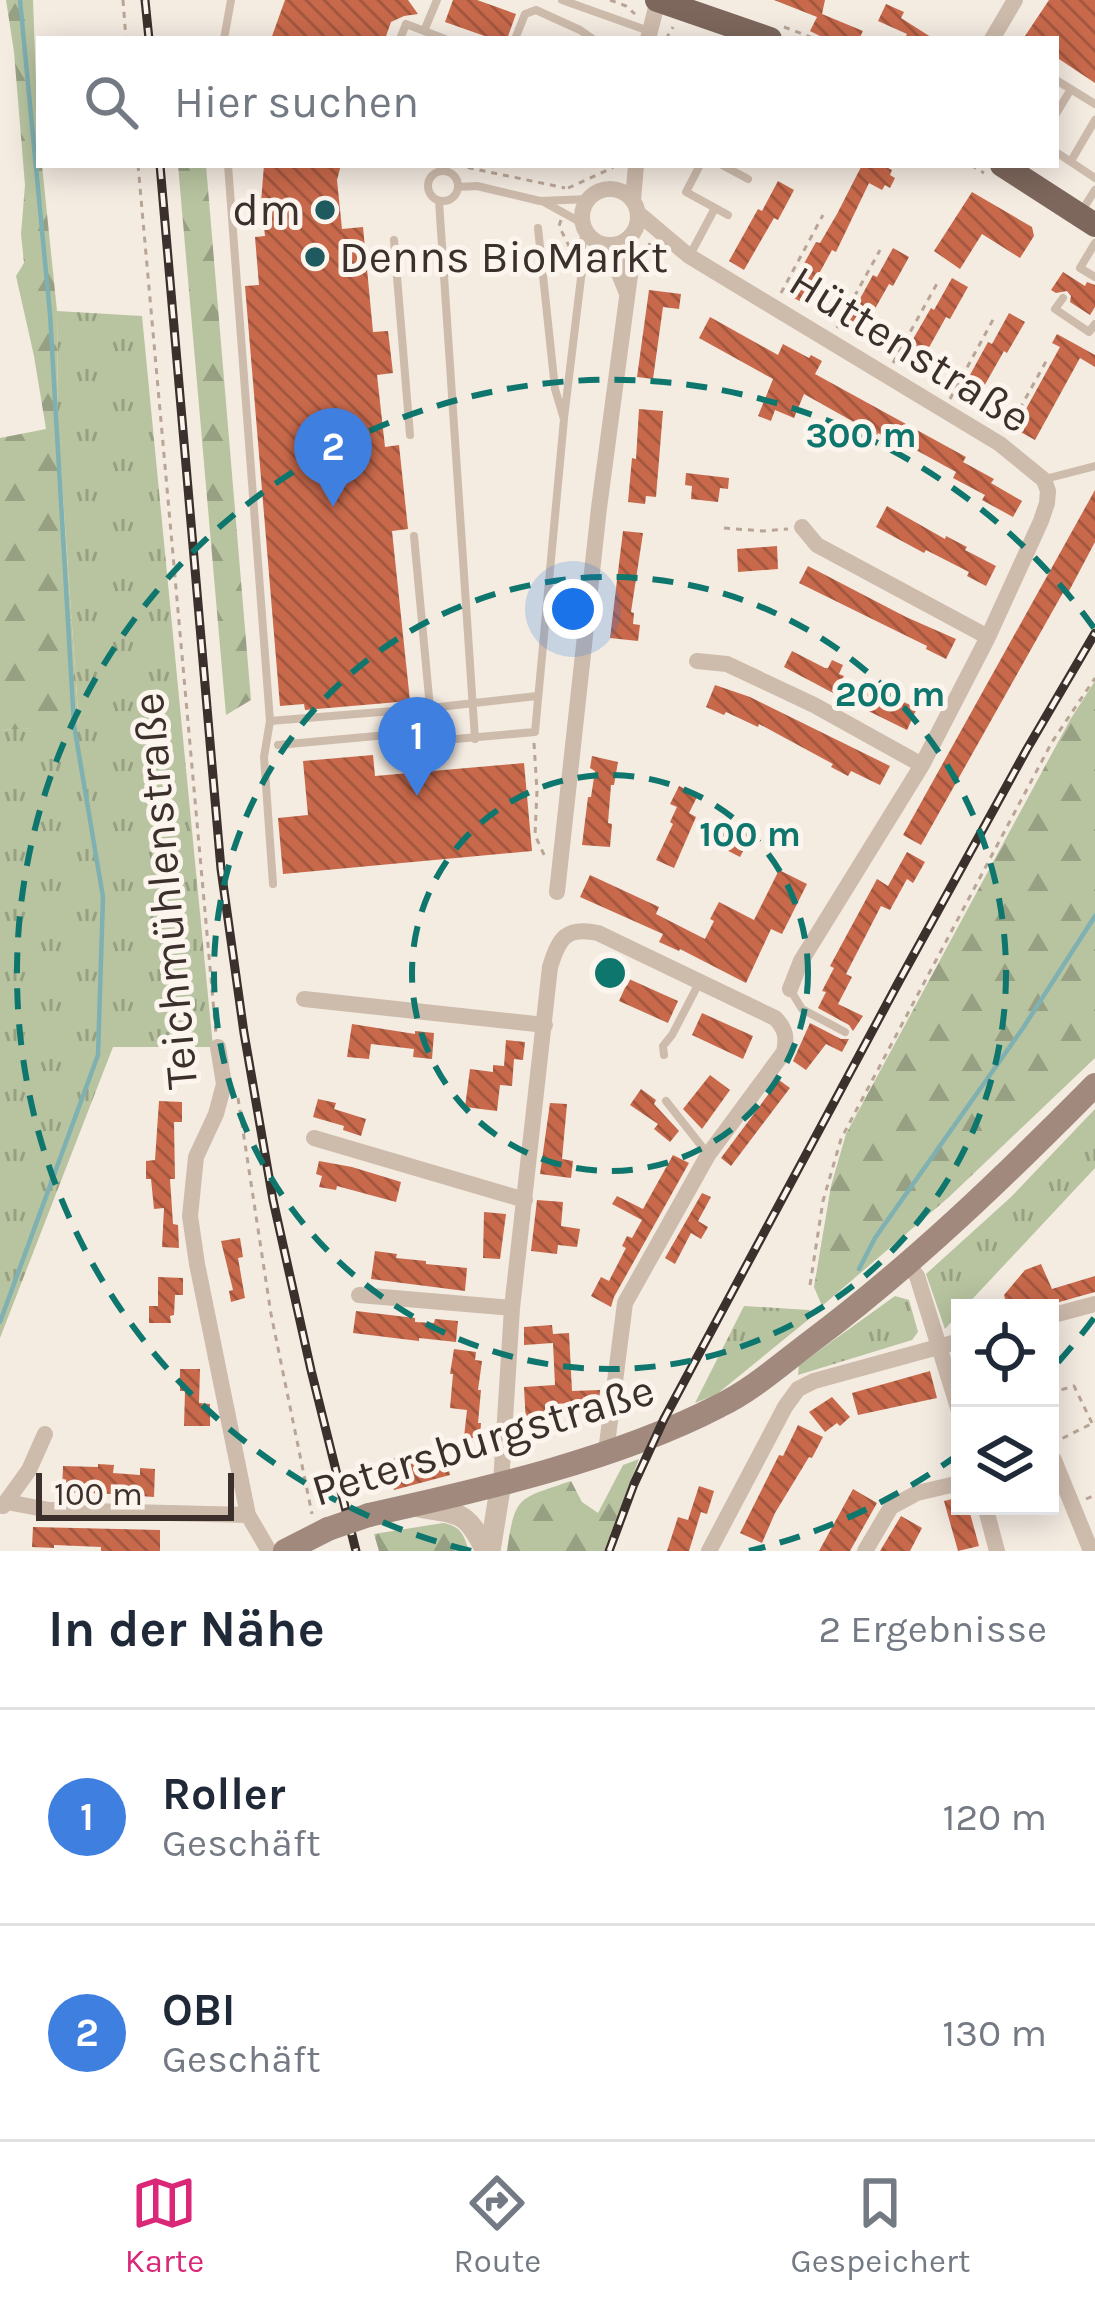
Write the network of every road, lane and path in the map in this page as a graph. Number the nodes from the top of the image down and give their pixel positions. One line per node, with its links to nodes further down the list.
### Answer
1 (123, 0): 12 (path)
2 (231, 0): 13 (lane)
3 (437, 0): 11 (lane)
4 (562, 0): 18 (lane)
5 (610, 0): 8 (path)
6 (658, 0): 18 (street); 19 (main road)
7 (1016, 0): 20 (street)
8 (627, 3): 9 (path)
9 (635, 15)
10 (673, 27): 18 (path)
11 (424, 31): 14 (lane); 15 (lane)
12 (126, 36)
13 (225, 36)
14 (401, 36)
15 (437, 36)
16 (516, 36): 17 (lane)
17 (589, 36)
18 (654, 36)
19 (761, 36)
20 (995, 36)
21 (1059, 82): 22 (lane)
22 (1071, 89): 23 (lane); 24 (lane)
23 (1095, 104)
24 (1059, 109)
25 (1095, 120): 27 (lane)
26 (1059, 154): 27 (lane)
27 (1070, 161): 38 (lane)
28 (138, 168): 105 (path, Teichmühlenstraße)
29 (228, 168): 92 (lane)
30 (469, 168): 41 (path)
31 (612, 168): 41 (path)
32 (629, 168): 42 (street)
33 (632, 168): 48 (street)
34 (698, 168): 49 (lane)
35 (728, 168): 39 (lane)
36 (1015, 168): 53 (main road)
37 (440, 170): 40 (lane); 47 (lane)
38 (1095, 178)
39 (748, 179)
40 (458, 187): 44 (lane); 47 (lane)
41 (567, 188): 45 (path)
42 (611, 189): 46 (street); 48 (street)
43 (1095, 190): 53 (lane)
44 (540, 200): 45 (lane); 50 (lane)
45 (565, 200): 46 (lane)
46 (587, 200): 55 (street)
47 (439, 201): 90 (lane)
48 (635, 207): 58 (street); 61 (street)
49 (715, 208): 51 (lane); 61 (lane)
50 (562, 212): 55 (lane); 62 (path)
51 (728, 215)
52 (823, 215): 71 (path)
53 (1087, 220)
54 (538, 228): 78 (lane)
55 (584, 228): 58 (street); 62 (lane)
56 (651, 239): 58 (street); 61 (street); 63 (path)
57 (394, 241): 79 (lane)
58 (616, 242): 63 (street); 66 (lane); 69 (street)
59 (1095, 243): 64 (lane)
60 (880, 250): 74 (path)
61 (682, 252): 71 (street, Hüttenstraße)
62 (580, 256): 66 (lane)
63 (629, 261): 69 (street)
64 (1080, 268): 65 (lane); 67 (lane)
65 (1095, 277)
66 (580, 278): 78 (lane)
67 (1074, 279)
68 (939, 280): 76 (path)
69 (627, 292): 97 (street)
70 (1063, 298): 73 (lane)
71 (774, 307): 74 (street, Hüttenstraße)
72 (995, 316): 77 (path)
73 (1093, 332)
74 (830, 341): 76 (street, Hüttenstraße)
75 (1048, 358): 80 (path)
76 (886, 376): 77 (street, Hüttenstraße)
77 (944, 410): 80 (street, Hüttenstraße)
78 (564, 419): 89 (lane)
79 (410, 434)
80 (1000, 444): 82 (street, Hüttenstraße)
81 (1095, 466): 82 (lane)
82 (1044, 480): 86 (street, Hüttenstraße)
83 (802, 527): 84 (path); 86 (street)
84 (724, 528)
85 (414, 536): 91 (lane)
86 (988, 637): 96 (street, Hüttenstraße)
87 (698, 662): 96 (street)
88 (1095, 678): 114 (path)
89 (537, 696): 90 (lane); 93 (lane)
90 (473, 703): 91 (lane); 94 (lane)
91 (430, 708): 92 (lane)
92 (270, 722): 98 (lane)
93 (535, 732): 94 (lane); 97 (path)
94 (476, 739): 95 (lane)
95 (278, 745)
96 (922, 765): 101 (street, Hüttenstraße)
97 (560, 870): 99 (street)
98 (273, 884)
99 (557, 892)
100 (700, 982): 103 (street); 106 (lane); 111 (street)
101 (790, 989): 104 (lane)
102 (304, 999): 103 (street)
103 (544, 1025): 112 (street)
104 (845, 1031)
105 (218, 1048): 107 (street, Teichmühlenstraße)
106 (664, 1055)
107 (224, 1084): 132 (street, Teichmühlenstraße); 134 (path)
108 (1095, 1085): 113 (main road, Petersburgstraße)
109 (666, 1101): 111 (lane)
110 (314, 1138): 112 (street)
111 (708, 1155): 126 (street)
112 (525, 1200): 117 (street)
113 (907, 1264): 120 (street); 126 (main road, Petersburgstraße)
114 (810, 1285)
115 (358, 1295): 117 (street)
116 (1095, 1304): 118 (street)
117 (512, 1308): 128 (street)
118 (1059, 1314)
119 (951, 1343): 120 (street)
120 (940, 1346): 122 (street); 138 (street)
121 (1059, 1390): 123 (path)
122 (958, 1407)
123 (1094, 1422): 125 (path)
124 (45, 1435): 130 (street)
125 (1059, 1440)
126 (606, 1453): 128 (main road, Petersburgstraße)
127 (1059, 1477): 141 (street)
128 (500, 1483): 131 (main road, Petersburgstraße); 137 (street)
129 (951, 1485): 139 (street)
130 (3, 1506): 132 (street)
131 (411, 1506): 134 (main road, Petersburgstraße, bridge); 137 (street)
132 (248, 1515): 135 (street, Teichmühlenstraße)
133 (987, 1515): 140 (street)
134 (322, 1532): 136 (main road, Petersburgstraße)
135 (269, 1551)
136 (285, 1551)
137 (488, 1551)
138 (709, 1551)
139 (866, 1551)
140 (997, 1551)
141 (1091, 1551)

